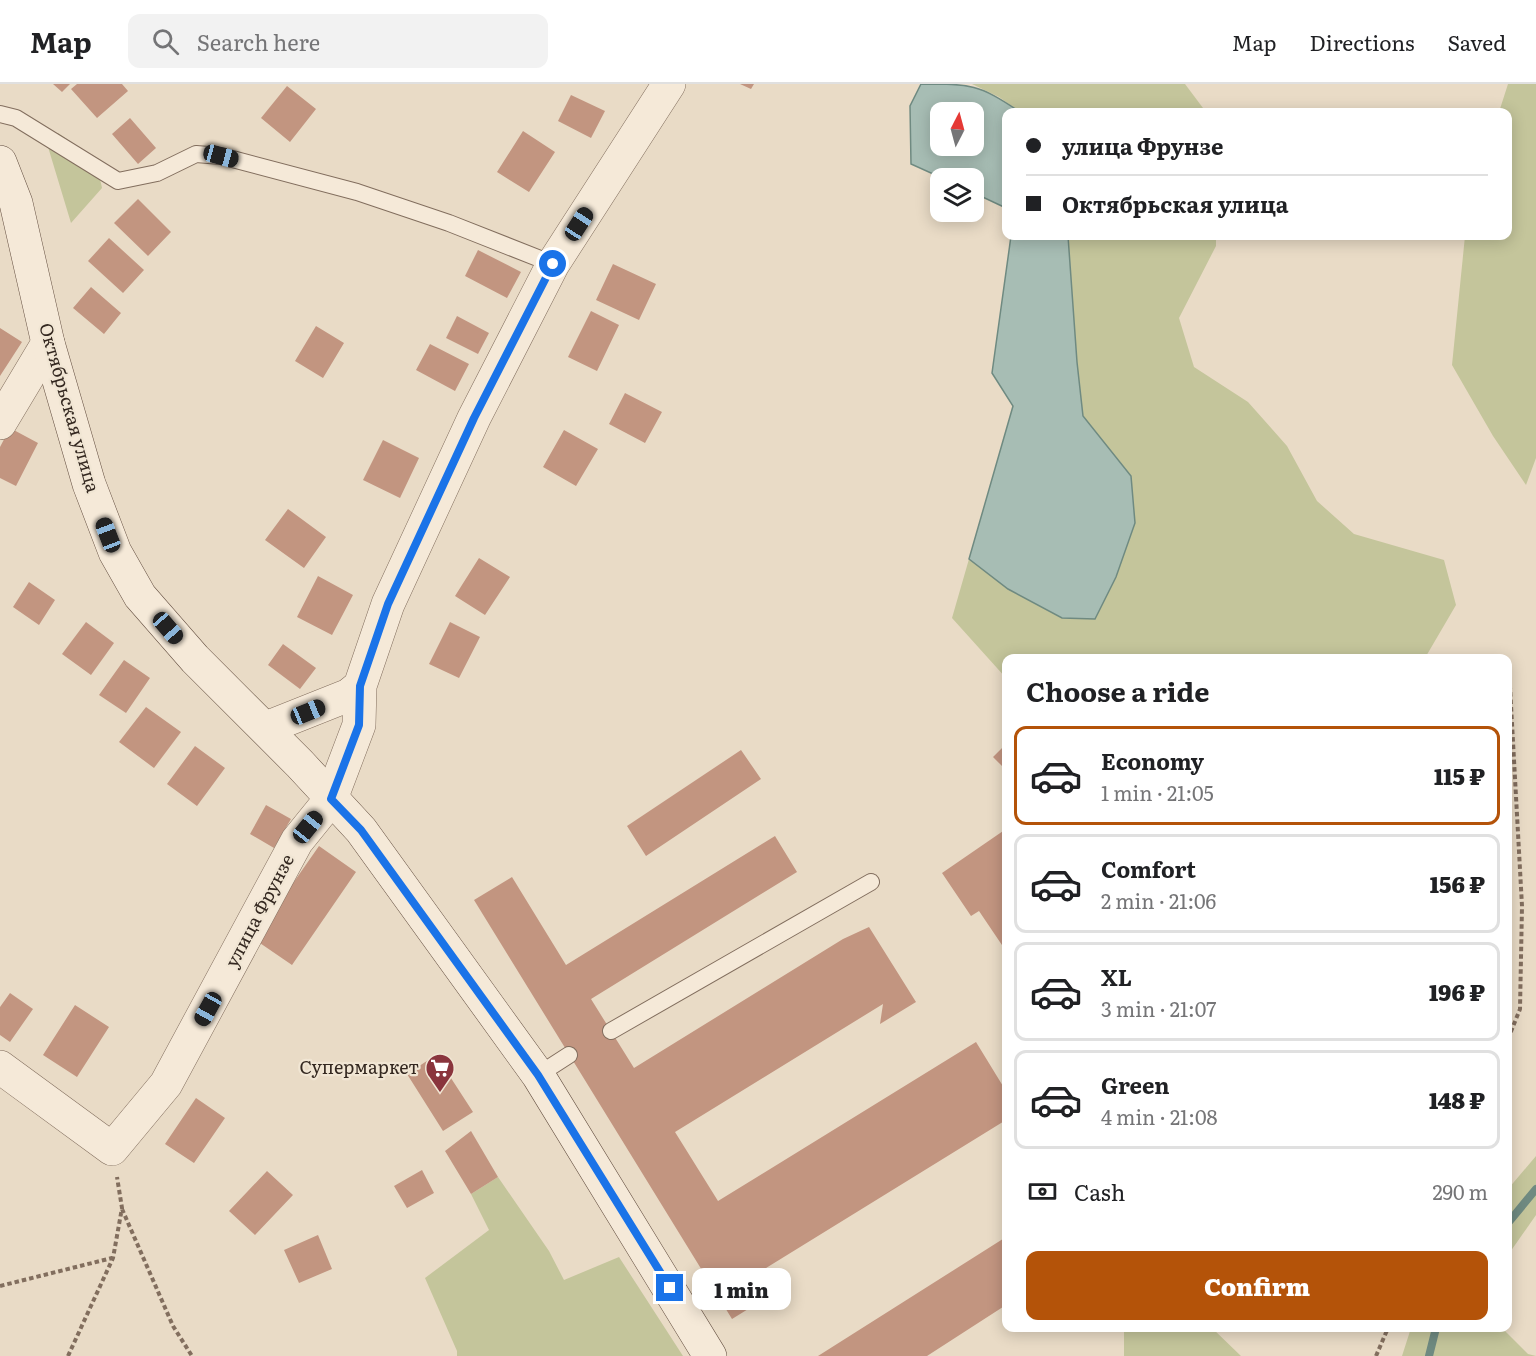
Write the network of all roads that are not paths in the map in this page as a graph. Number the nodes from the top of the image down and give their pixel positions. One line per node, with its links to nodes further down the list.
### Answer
1 (669, 84): 4 (street, улица Фрунзе)
2 (0, 114): 4 (lane)
3 (0, 162): 5 (street, Октябрьская улица)
4 (553, 264): 7 (street, улица Фрунзе)
5 (48, 343): 6 (street); 8 (street, Октябрьская улица)
6 (0, 423)
7 (360, 686): 8 (street); 9 (street, улица Фрунзе)
8 (266, 728): 9 (street, Октябрьская улица)
9 (331, 799): 13 (street, улица Фрунзе); 14 (street, Октябрьская улица)
10 (871, 882): 11 (lane)
11 (610, 1031)
12 (569, 1055): 14 (lane)
13 (0, 1067)
14 (538, 1075): 15 (street, Октябрьская улица)
15 (710, 1356)

